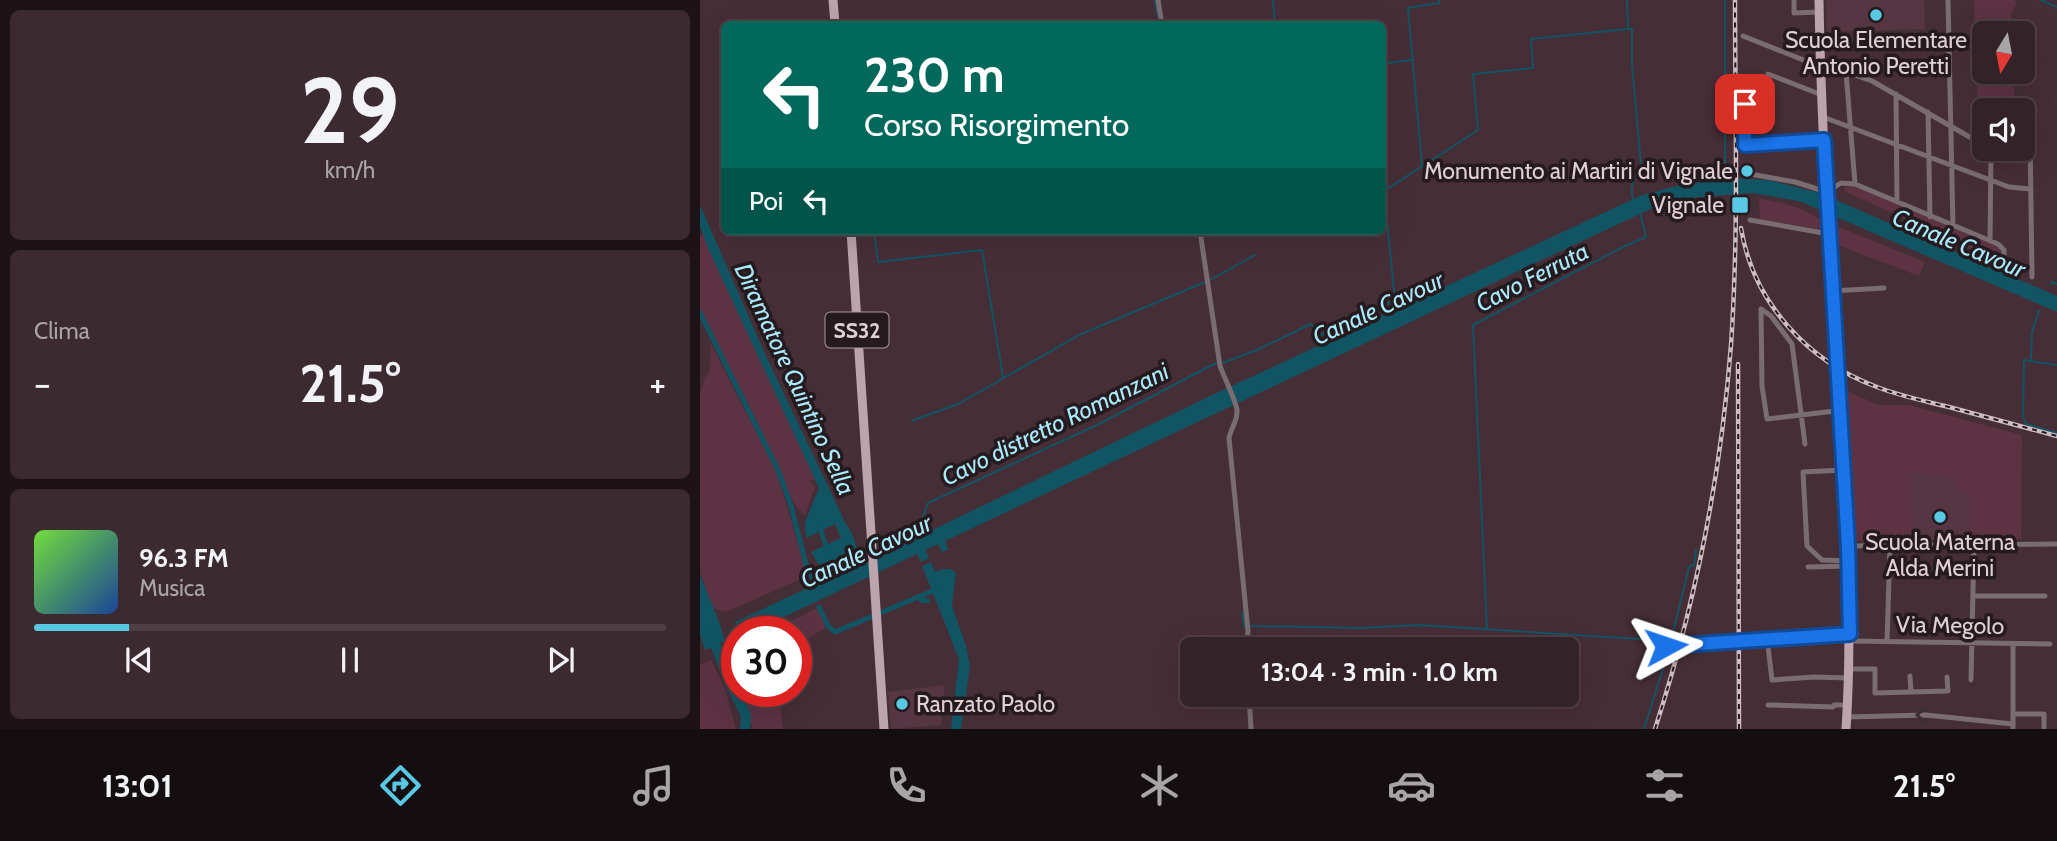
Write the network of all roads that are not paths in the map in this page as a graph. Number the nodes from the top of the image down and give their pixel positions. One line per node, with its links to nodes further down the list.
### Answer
1 (834, 0): 7 (main road)
2 (1158, 0): 8 (street)
3 (1794, 0): 6 (street)
4 (1819, 0): 6 (main road)
5 (1948, 0): 18 (street)
6 (1819, 12): 10 (main road)
7 (835, 21)
8 (1162, 21)
9 (1743, 36): 10 (street)
10 (1820, 65): 11 (street); 14 (main road)
11 (1846, 72): 13 (street); 19 (street)
12 (1763, 85): 14 (street)
13 (1896, 94): 16 (street); 22 (street)
14 (1822, 95): 17 (main road)
15 (1745, 104): 21 (street)
16 (1928, 112): 18 (street); 23 (street)
17 (1823, 117): 19 (street); 21 (main road)
18 (1952, 126): 20 (street); 26 (street)
19 (1851, 128): 22 (street); 29 (street)
20 (1972, 138)
21 (1824, 140): 31 (main road)
22 (1896, 145): 23 (street); 32 (street)
23 (1931, 158): 26 (street); 33 (street)
24 (1990, 161): 28 (street)
25 (2030, 161): 30 (street)
26 (1953, 166): 28 (street); 35 (street)
27 (1750, 174): 31 (street)
28 (1989, 180): 30 (street); 39 (street)
29 (1855, 184): 31 (street); 32 (street)
30 (2030, 189): 41 (street)
31 (1827, 193): 36 (main road)
32 (1897, 202): 33 (street)
33 (1930, 217): 35 (street)
34 (1750, 220): 36 (street)
35 (1953, 227): 39 (street)
36 (1829, 234): 43 (main road)
37 (851, 235): 76 (main road, SS32)
38 (1201, 235): 56 (street)
39 (1990, 241): 40 (street)
40 (2004, 267)
41 (2032, 277)
42 (1884, 288): 43 (street)
43 (1832, 291): 44 (main road)
44 (1839, 411): 45 (street); 47 (main road)
45 (1801, 415): 45 (street); 46 (street)
46 (1805, 444)
47 (1843, 470): 50 (main road); 52 (street)
48 (2057, 544): 49 (street)
49 (1974, 545): 51 (street); 54 (street)
50 (1848, 546): 51 (street); 52 (main road)
51 (1890, 546): 59 (street)
52 (1849, 564): 53 (street); 57 (main road)
53 (1808, 567)
54 (1973, 596): 55 (street); 60 (street)
55 (2045, 596)
56 (1247, 637)
57 (1850, 637): 58 (street, Via Megolo); 59 (street, Via Megolo); 64 (main road)
58 (1767, 638): 63 (street, Via Megolo); 64 (street)
59 (1887, 642): 60 (street, Via Megolo)
60 (1972, 643): 61 (street, Via Megolo); 67 (street)
61 (2013, 644): 62 (street, Via Megolo); 72 (street)
62 (2050, 644)
63 (1669, 646)
64 (1849, 673): 68 (street); 70 (main road)
65 (1910, 676): 68 (street)
66 (1947, 677): 68 (street)
67 (1971, 680)
68 (1911, 692)
69 (1768, 705): 70 (street)
70 (1848, 705): 73 (main road)
71 (1250, 707): 77 (street)
72 (2013, 714): 75 (street); 80 (street)
73 (1847, 717): 74 (street, one-way to 73); 78 (main road)
74 (1970, 721): 75 (street); 79 (street)
75 (2013, 727)
76 (884, 729)
77 (1251, 729)
78 (1846, 729)
79 (1970, 729)
80 (2044, 729)

